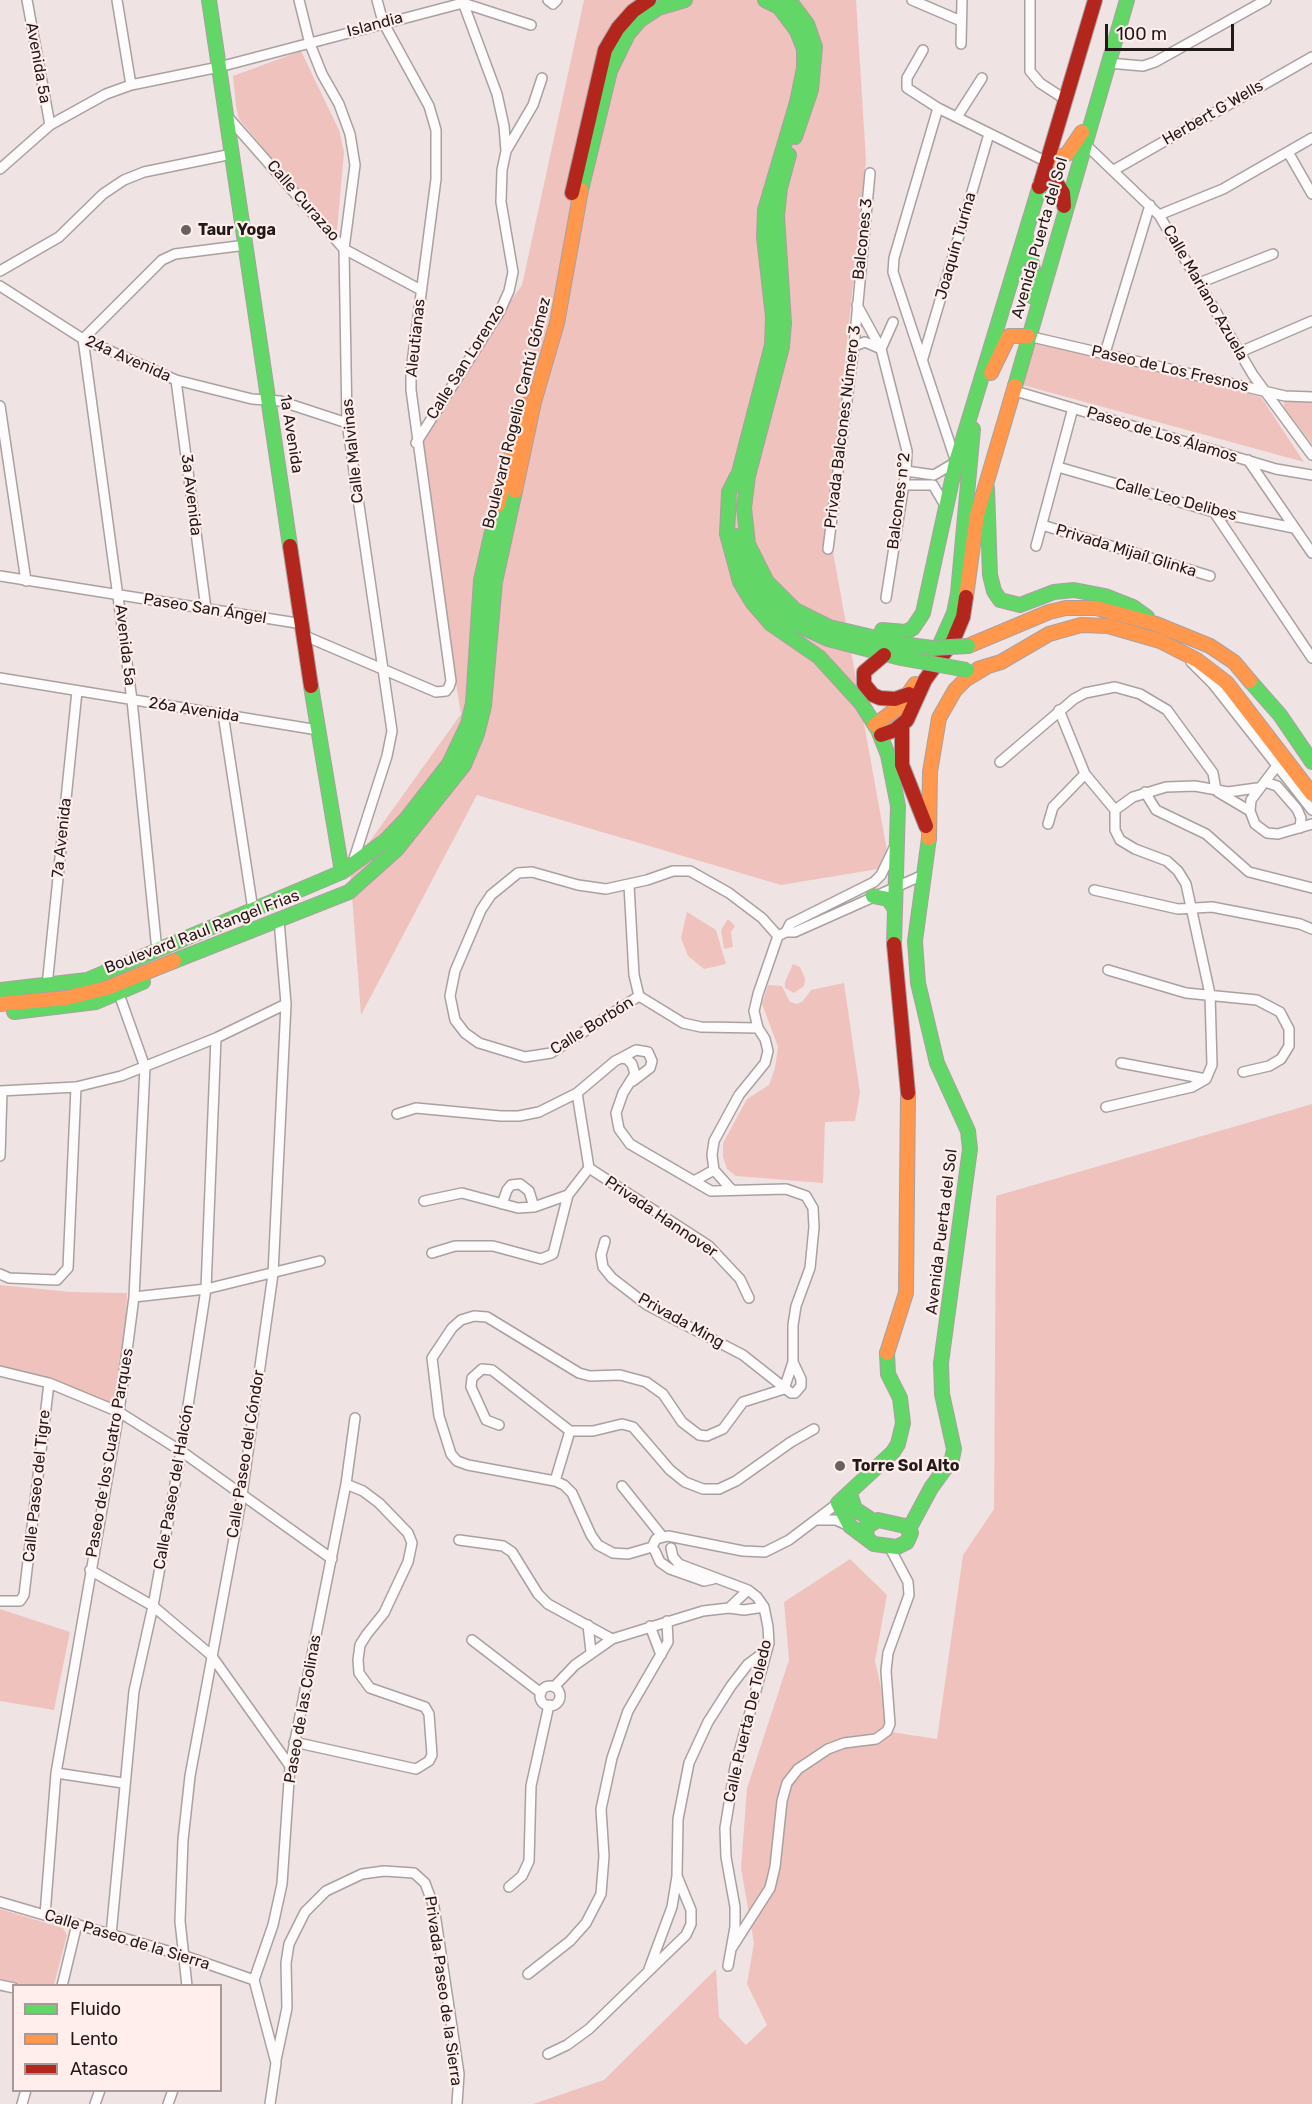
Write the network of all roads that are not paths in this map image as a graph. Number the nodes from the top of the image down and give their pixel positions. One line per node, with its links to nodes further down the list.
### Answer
1 (27, 0): 34 (street, Avenida 5a)
2 (117, 0): 28 (street)
3 (209, 0): 25 (main road, 1a Avenida)
4 (299, 0): 20 (street, Calle Malvinas)
5 (376, 0): 18 (street, Aleutianas)
6 (649, 0): 141 (main road, Boulevard Rogelio Cantú Gómez)
7 (685, 0): 140 (main road, Boulevard Rogelio Cantú Gómez)
8 (765, 0): 87 (main road)
9 (789, 0): 104 (main road)
10 (912, 0): 17 (street)
11 (962, 0): 17 (street)
12 (1030, 0): 29 (street)
13 (1095, 0): 29 (main road, Avenida Puerta del Sol)
14 (1127, 0): 24 (main road, Avenida Puerta del Sol)
15 (1266, 0): 24 (street)
16 (463, 1): 18 (street, Islandia); 19 (street); 38 (street, Calle San Lorenzo)
17 (961, 21): 21 (street)
18 (383, 22): 20 (street, Islandia); 59 (street, Aleutianas)
19 (531, 25)
20 (310, 44): 25 (street, Islandia); 52 (street, Calle Malvinas)
21 (962, 45)
22 (923, 50): 30 (street)
23 (1312, 58): 43 (street, Herbert G Wells)
24 (1108, 63): 31 (main road, Avenida Puerta del Sol)
25 (219, 67): 28 (street, Islandia); 32 (main road, 1a Avenida)
26 (542, 78): 38 (street)
27 (982, 78): 33 (street)
28 (131, 85): 34 (street, Islandia)
29 (1066, 100): 41 (main road, Avenida Puerta del Sol)
30 (938, 108): 33 (street); 69 (street)
31 (1094, 110): 37 (main road, Avenida Puerta del Sol); 41 (main road)
32 (227, 116): 40 (main road, 1a Avenida); 52 (street, Calle Curazao)
33 (957, 117): 35 (street)
34 (50, 125): 42 (street, Islandia)
35 (988, 134): 41 (street); 69 (street, Joaquín Turína)
36 (1312, 138): 39 (street)
37 (1084, 143): 43 (street, Calle Mariano Azuela); 48 (main road, Avenida Puerta del Sol)
38 (507, 151): 80 (street, Calle San Lorenzo)
39 (1287, 152): 46 (street); 49 (street)
40 (232, 154): 51 (main road, 1a Avenida); 56 (street)
41 (1047, 162): 45 (main road, Avenida Puerta del Sol)
42 (0, 169)
43 (1114, 170): 47 (street, Calle Mariano Azuela)
44 (870, 173): 60 (street, Balcones 3)
45 (1039, 187): 48 (main road); 50 (main road, Avenida Puerta del Sol)
46 (1312, 194)
47 (1150, 205): 49 (street, Calle Mariano Azuela); 68 (street)
48 (1065, 211): 54 (main road, Avenida Puerta del Sol)
49 (1159, 215): 57 (street, Calle Mariano Azuela)
50 (1025, 234): 55 (main road); 71 (main road, Avenida Puerta del Sol)
51 (246, 245): 64 (street); 75 (main road, 1a Avenida)
52 (345, 249): 59 (street, Calle Curazao); 79 (street, Calle Malvinas)
53 (1273, 254): 57 (street)
54 (1051, 257): 55 (main road); 63 (main road, Avenida Puerta del Sol)
55 (1031, 259): 63 (main road)
56 (0, 272)
57 (1199, 283): 67 (street, Calle Mariano Azuela)
58 (0, 286): 64 (street, 24a Avenida)
59 (421, 290): 80 (street, Aleutianas)
60 (857, 305): 65 (street, Privada Balcones Número 3); 66 (street, Balcones n°2)
61 (1312, 321): 67 (street)
62 (893, 322): 66 (street)
63 (1024, 335): 68 (street, Paseo de Los Fresnos); 71 (main road); 72 (main road)
64 (83, 339): 70 (street, 24a Avenida); 101 (street, Avenida 5a)
65 (854, 346): 66 (street); 96 (street, Privada Balcones Número 3)
66 (881, 349): 85 (street, Balcones n°2)
67 (1240, 352): 73 (street, Calle Mariano Azuela)
68 (1105, 353): 73 (street, Paseo de Los Fresnos)
69 (923, 358): 83 (street)
70 (176, 380): 75 (street, 24a Avenida); 103 (street, 3a Avenida)
71 (982, 380): 78 (main road, Avenida Puerta del Sol)
72 (1012, 390): 77 (street, Paseo de Los Álamos); 90 (main road)
73 (1265, 392): 74 (street, Paseo de Los Fresnos); 81 (street, Calle Mariano Azuela)
74 (1312, 397)
75 (269, 400): 79 (street, 24a Avenida); 106 (main road, 1a Avenida)
76 (0, 406): 100 (street)
77 (1073, 408): 82 (street, Paseo de Los Álamos); 84 (street)
78 (970, 422): 83 (main road, Avenida Puerta del Sol); 115 (main road)
79 (347, 423): 111 (street, Calle Malvinas)
80 (416, 443): 113 (street, Aleutianas)
81 (1312, 455)
82 (1248, 460): 86 (street, Paseo de Los Álamos); 94 (street)
83 (956, 462): 88 (street); 91 (main road, Avenida Puerta del Sol)
84 (1058, 467): 92 (street, Calle Leo Delibes); 93 (street)
85 (906, 471): 88 (street); 89 (street, Balcones n°2)
86 (1312, 475)
87 (737, 476): 108 (main road); 121 (main road)
88 (933, 480): 89 (street); 91 (street)
89 (903, 485): 102 (street, Balcones n°2)
90 (986, 485): 105 (main road); 119 (main road)
91 (946, 507): 104 (main road, Avenida Puerta del Sol)
92 (1214, 512): 94 (street, Calle Leo Delibes); 109 (street)
93 (1042, 525): 95 (street); 99 (street, Privada Mijaíl Glinka)
94 (1294, 528): 97 (street)
95 (1036, 546)
96 (828, 549)
97 (1312, 553)
98 (0, 576): 100 (street, Paseo San Ángel)
99 (1210, 576)
100 (26, 581): 101 (street, Paseo San Ángel)
101 (118, 595): 103 (street, Paseo San Ángel); 116 (street, Avenida 5a)
102 (886, 598)
103 (206, 609): 106 (street, Paseo San Ángel)
104 (814, 621): 105 (main road, bridge)
105 (1156, 624): 123 (main road)
106 (304, 630): 111 (street, Paseo San Ángel); 120 (main road, 1a Avenida)
107 (1181, 651): 110 (main road); 124 (street); 129 (main road)
108 (884, 655): 110 (main road, bridge); 115 (main road)
109 (1312, 658)
110 (985, 668): 138 (main road, Avenida Puerta del Sol)
111 (385, 670): 113 (street, Paseo San Ángel); 141 (street, Calle Malvinas)
112 (0, 678): 114 (street, 26a Avenida)
113 (449, 687)
114 (77, 691): 116 (street, 26a Avenida); 159 (street, 7a Avenida)
115 (909, 694): 121 (main road)
116 (132, 700): 118 (street, 26a Avenida); 154 (street, Avenida 5a)
117 (1059, 710): 122 (street); 125 (street); 127 (street)
118 (223, 714): 120 (street, 26a Avenida); 150 (street)
119 (902, 726): 121 (main road); 133 (main road)
120 (318, 730): 141 (main road, 1a Avenida)
121 (878, 730): 130 (main road, Avenida Puerta del Sol)
122 (1000, 762)
123 (1312, 762)
124 (1276, 767): 126 (street); 132 (street)
125 (1085, 774): 131 (street); 135 (street)
126 (1261, 785): 127 (street); 134 (street); 137 (street)
127 (1216, 790): 128 (street); 134 (street)
128 (1145, 792): 131 (street); 145 (street)
129 (1312, 794)
130 (898, 806): 133 (main road); 139 (main road, Avenida Puerta del Sol)
131 (1115, 810): 149 (street)
132 (1312, 810)
133 (921, 811): 138 (main road)
134 (1250, 812): 137 (street)
135 (1048, 824)
136 (1312, 824): 137 (street)
137 (1300, 828)
138 (929, 834): 142 (main road, Avenida Puerta del Sol)
139 (899, 838): 144 (main road, Avenida Puerta del Sol); 153 (street)
140 (397, 849): 151 (main road, Boulevard Raul Rangel Frias)
141 (347, 870): 150 (main road, Boulevard Rogelio Cantú Gómez)
142 (923, 874): 144 (street); 157 (main road, Avenida Puerta del Sol)
143 (629, 885): 153 (street, Calle Borbón); 163 (street); 163 (street, Calle Borbón)
144 (896, 886): 147 (street); 148 (main road, Avenida Puerta del Sol)
145 (1312, 888)
146 (1094, 890): 149 (street)
147 (873, 896): 148 (main road); 153 (street)
148 (895, 909): 158 (main road, Avenida Puerta del Sol)
149 (1191, 909): 152 (street); 162 (street)
150 (253, 910): 154 (main road, Boulevard Rogelio Cantú Gómez)
151 (279, 920): 155 (main road, Boulevard Raul Rangel Frias); 165 (street, Calle Paseo del Cóndor)
152 (1312, 929)
153 (782, 934): 167 (street)
154 (157, 951): 159 (main road, Boulevard Rogelio Cantú Gómez)
155 (170, 964): 161 (main road); 164 (main road, Boulevard Raul Rangel Frias)
156 (1108, 970): 162 (street)
157 (918, 984): 158 (main road); 216 (main road, Avenida Puerta del Sol)
158 (897, 985): 210 (main road, Avenida Puerta del Sol)
159 (47, 986): 160 (main road, Boulevard Rogelio Cantú Gómez)
160 (0, 990)
161 (118, 994): 166 (main road); 171 (street, Paseo de los Cuatro Parques)
162 (1210, 994): 172 (street); 173 (street)
163 (639, 996): 167 (street, Calle Borbón)
164 (0, 1004)
165 (286, 1004): 168 (street); 193 (street, Calle Paseo del Cóndor)
166 (0, 1013)
167 (758, 1028): 182 (street)
168 (216, 1038): 171 (street); 194 (street, Calle Paseo del Halcón)
169 (621, 1058): 174 (street); 174 (street); 177 (street)
170 (1121, 1063): 173 (street)
171 (145, 1067): 175 (street); 195 (street, Paseo de los Cuatro Parques)
172 (1244, 1072)
173 (1206, 1078): 178 (street)
174 (633, 1081): 183 (street)
175 (76, 1088): 176 (street); 192 (street)
176 (1, 1091): 180 (street)
177 (577, 1093): 179 (street); 181 (street)
178 (1106, 1107)
179 (397, 1114)
180 (0, 1156)
181 (589, 1168): 185 (street); 196 (street, Privada Hannover)
182 (714, 1170): 183 (street); 184 (street)
183 (694, 1180): 184 (street)
184 (730, 1190): 197 (street)
185 (568, 1195): 188 (street); 190 (street)
186 (424, 1201): 187 (street)
187 (502, 1204): 188 (street); 188 (street)
188 (534, 1207)
189 (605, 1241): 200 (street, Privada Ming)
190 (432, 1253)
191 (320, 1261): 193 (street)
192 (0, 1274)
193 (273, 1274): 194 (street); 211 (street, Calle Paseo del Cóndor)
194 (206, 1289): 195 (street); 206 (street, Calle Paseo del Halcón)
195 (134, 1297): 201 (street, Paseo de los Cuatro Parques)
196 (750, 1298)
197 (793, 1362): 200 (street); 200 (street)
198 (0, 1371): 199 (street)
199 (49, 1383): 201 (street); 228 (street, Calle Paseo del Tigre)
200 (784, 1389): 207 (street)
201 (119, 1412): 206 (street); 225 (street, Paseo de los Cuatro Parques)
202 (355, 1418): 208 (street, Paseo de las Colinas)
203 (499, 1425): 205 (street)
204 (814, 1429): 205 (street)
205 (570, 1431): 207 (street)
206 (181, 1451): 211 (street); 229 (street, Calle Paseo del Halcón)
207 (555, 1481): 223 (street)
208 (346, 1484): 224 (street, Paseo de las Colinas); 246 (street)
209 (622, 1485): 217 (street)
210 (850, 1494): 212 (main road, Avenida Puerta del Sol); 214 (main road)
211 (242, 1495): 224 (street); 239 (street, Calle Paseo del Cóndor)
212 (838, 1503): 213 (street, Avenida Puerta del Sol); 215 (main road)
213 (817, 1520): 215 (street); 220 (street, Avenida Puerta del Sol)
214 (873, 1521): 216 (main road); 218 (main road)
215 (850, 1526): 218 (main road)
216 (909, 1529): 222 (main road, Avenida Puerta del Sol)
217 (662, 1536): 220 (street, Avenida Puerta del Sol); 223 (street)
218 (867, 1538): 222 (main road)
219 (459, 1540): 233 (street)
220 (686, 1540): 221 (street)
221 (671, 1548): 223 (street); 226 (street)
222 (890, 1548): 256 (street)
223 (654, 1549): 226 (street)
224 (332, 1559): 246 (street, Paseo de las Colinas)
225 (90, 1570): 229 (street); 248 (street, Paseo de los Cuatro Parques)
226 (713, 1579): 227 (street)
227 (748, 1590): 230 (street); 231 (street)
228 (0, 1601)
229 (153, 1606): 239 (street); 249 (street, Calle Paseo del Halcón)
230 (764, 1607): 231 (street); 237 (street, Calle Puerta De Toledo)
231 (729, 1608): 232 (street)
232 (667, 1621): 234 (street); 240 (street)
233 (588, 1625): 235 (street); 238 (street)
234 (650, 1626): 235 (street); 240 (street)
235 (612, 1639): 238 (street)
236 (472, 1640): 244 (street)
237 (767, 1650): 241 (street, Calle Puerta De Toledo); 242 (street)
238 (591, 1652): 243 (street)
239 (211, 1655): 247 (street); 257 (street, Calle Paseo del Cóndor)
240 (661, 1655): 260 (street)
241 (763, 1670): 242 (street); 256 (street, Calle Puerta De Toledo)
242 (741, 1672): 250 (street)
243 (554, 1687): 244 (street); 245 (street)
244 (541, 1693): 245 (street)
245 (549, 1705): 251 (street)
246 (294, 1742): 247 (street, Paseo de las Colinas)
247 (290, 1766): 261 (street, Paseo de las Colinas)
248 (56, 1773): 249 (street); 253 (street, Paseo de los Cuatro Parques)
249 (123, 1783): 255 (street, Calle Paseo del Halcón)
250 (677, 1876): 259 (street); 259 (street)
251 (509, 1887)
252 (0, 1902): 253 (street, Calle Paseo de la Sierra)
253 (45, 1915): 254 (street, Calle Paseo de la Sierra)
254 (77, 1924): 255 (street, Calle Paseo de la Sierra); 262 (street)
255 (111, 1935): 257 (street, Calle Paseo de la Sierra)
256 (731, 1949): 258 (street, Calle Puerta De Toledo)
257 (185, 1956): 261 (street, Calle Paseo de la Sierra); 263 (street, Calle Paseo del Cóndor)
258 (728, 1966)
259 (649, 1969): 264 (street)
260 (528, 1974)
261 (254, 1980): 265 (street)
262 (62, 1984)
263 (187, 1984)
264 (548, 2054)
265 (276, 2063): 266 (street); 267 (street, Privada Paseo de la Sierra)
266 (270, 2104)
267 (457, 2104)

